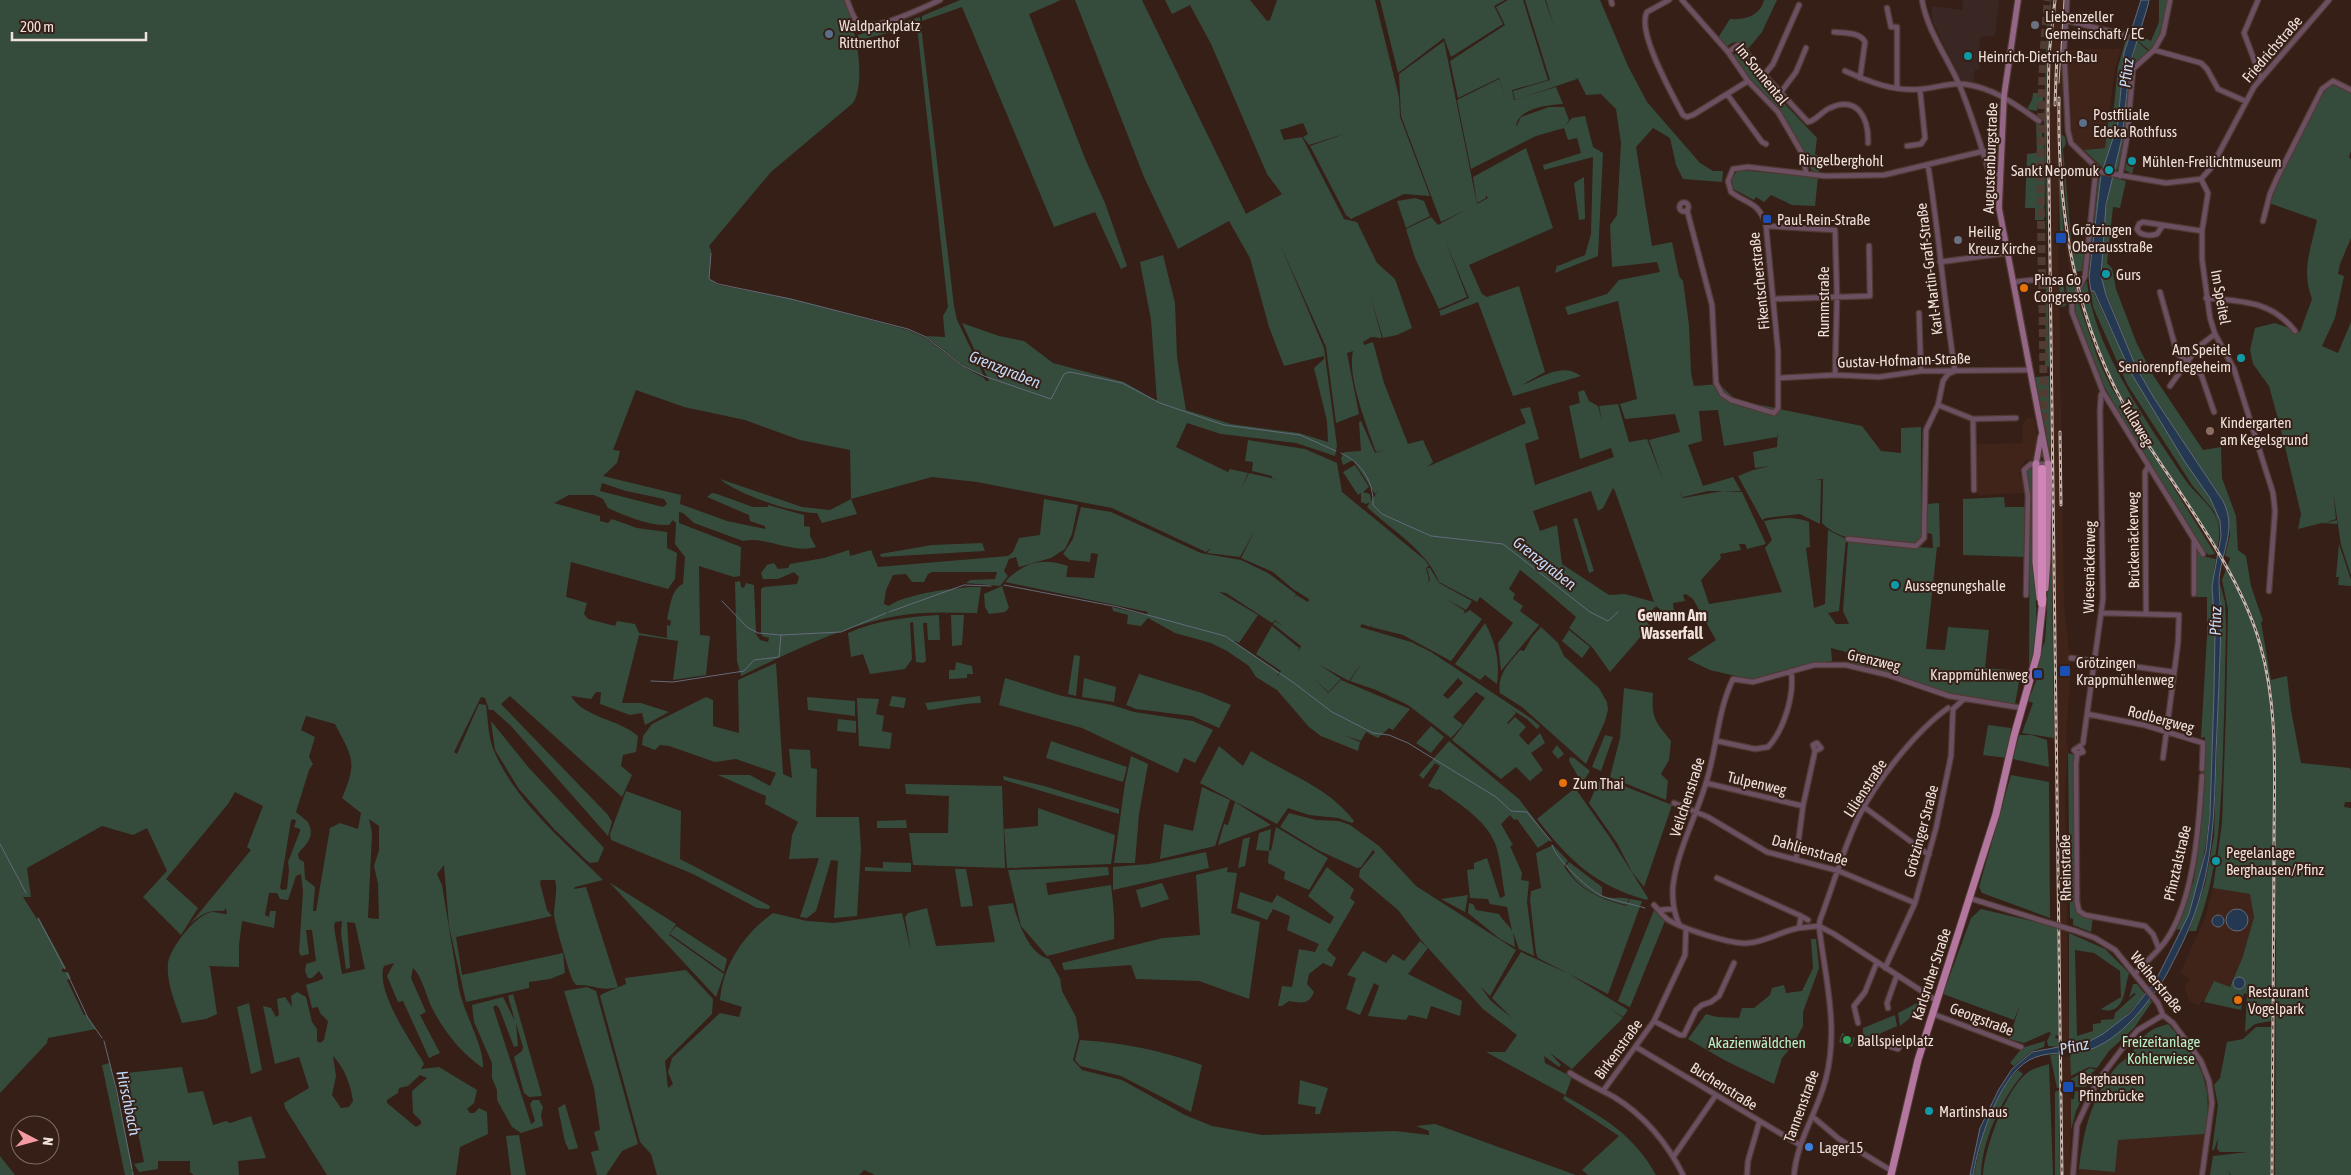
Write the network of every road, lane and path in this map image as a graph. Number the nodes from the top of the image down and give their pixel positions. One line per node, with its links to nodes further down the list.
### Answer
1 (847, 0): 2 (street)
2 (940, 0)
3 (1669, 0): 29 (street)
4 (1682, 0): 18 (street, Im Sonnental)
5 (1922, 0): 24 (street)
6 (2018, 0): 30 (street, Augustenburgstraße)
7 (2067, 0): 13 (street)
8 (2170, 0): 17 (street)
9 (2258, 0): 22 (street)
10 (2329, 0): 22 (street, Friedrichstraße)
11 (1799, 4): 20 (street)
12 (1886, 8): 25 (street)
13 (2065, 20): 15 (street); 38 (street)
14 (1834, 32): 21 (street)
15 (2126, 37)
16 (1806, 48): 28 (street)
17 (2154, 50): 31 (street); 41 (street)
18 (1728, 52): 20 (street); 23 (street, Im Sonnental)
19 (1845, 71): 21 (street)
20 (1764, 75): 28 (street)
21 (1860, 78): 25 (street)
22 (2261, 78): 31 (street, Friedrichstraße)
23 (1748, 81): 29 (street); 39 (street, Im Sonnental)
24 (1958, 84): 26 (street); 30 (street); 36 (street)
25 (1897, 88): 26 (street)
26 (1920, 90): 35 (street)
27 (2351, 90): 45 (street)
28 (1781, 92): 33 (street)
29 (1727, 94): 34 (street)
30 (2004, 96): 32 (street); 40 (street, Augustenburgstraße)
31 (2245, 100): 43 (street, Friedrichstraße)
32 (2039, 121)
33 (1868, 143)
34 (1766, 144)
35 (1908, 146)
36 (1984, 151): 37 (street, Ringelberghohl); 40 (street)
37 (1928, 165): 39 (street, Ringelberghohl); 51 (street, Karl-Martin-Graff-Straße)
38 (2098, 170): 41 (street); 68 (street, Tullaweg)
39 (1806, 173): 42 (street, Ringelberghohl)
40 (1999, 175): 50 (street, Augustenburgstraße)
41 (2118, 175): 43 (street)
42 (1728, 176): 47 (street, Fikentscherstraße)
43 (2201, 179): 48 (street, Im Speitel)
44 (1688, 210): 66 (street, Fikentscherstraße)
45 (2263, 221)
46 (2163, 225): 46 (street); 48 (street)
47 (1766, 226): 55 (street, Rummstraße); 57 (street, Fikentscherstraße)
48 (2202, 231): 56 (street, Im Speitel)
49 (1869, 246): 55 (street)
50 (2007, 253): 51 (street); 53 (street, Augustenburgstraße)
51 (1940, 262): 64 (street, Karl-Martin-Graff-Straße)
52 (2032, 280): 53 (street)
53 (2013, 282): 62 (street, Augustenburgstraße)
54 (2160, 292): 61 (street)
55 (1837, 296): 57 (street); 65 (street, Rummstraße)
56 (2206, 298): 59 (street); 60 (street, Im Speitel)
57 (1774, 299): 66 (street, Fikentscherstraße)
58 (1919, 313): 63 (street)
59 (2295, 331)
60 (2215, 334): 61 (street); 80 (street, Im Speitel)
61 (2187, 361): 67 (street); 70 (street)
62 (2030, 370): 64 (street, Gustav-Hofmann-Straße); 73 (street, Augustenburgstraße)
63 (1921, 371): 64 (street, Gustav-Hofmann-Straße); 65 (street, Gustav-Hofmann-Straße)
64 (1955, 371): 69 (street)
65 (1835, 375): 66 (street, Gustav-Hofmann-Straße)
66 (1778, 378)
67 (2170, 386)
68 (2103, 392): 75 (street, Tullaweg); 84 (street, Wiesenäckerweg)
69 (1938, 405): 72 (street); 77 (street)
70 (2214, 412)
71 (2016, 418): 72 (street)
72 (1973, 419): 76 (street)
73 (2042, 434): 74 (street, Augustenburgstraße); 74 (street, Augustenburgstraße)
74 (2042, 466): 82 (street, Augustenburgstraße); 83 (highway)
75 (2148, 467): 78 (street, Tullaweg); 85 (street, Brückenäckerweg)
76 (1974, 490)
77 (1848, 539)
78 (2194, 540): 79 (street, Tullaweg); 81 (street)
79 (2203, 554)
80 (2269, 591)
81 (2194, 594)
82 (2026, 595)
83 (2042, 603): 94 (main road, Karlsruher Straße)
84 (2102, 613): 85 (street); 87 (street, Wiesenäckerweg)
85 (2146, 614): 89 (street)
86 (2071, 658): 87 (street)
87 (2095, 661): 89 (street); 95 (street, Wiesenäckerweg)
88 (1792, 671): 90 (street, Grenzweg); 91 (street, Grenzweg); 97 (street)
89 (2174, 672): 96 (street)
90 (1733, 679): 97 (street, Veilchenstraße)
91 (1949, 696): 92 (street, Grenzweg); 93 (street)
92 (1964, 699): 93 (street); 94 (street, Grenzweg)
93 (1951, 708): 107 (street, Lilienstraße); 109 (street, Grötzinger Straße)
94 (2022, 708): 113 (main road, Karlsruher Straße)
95 (2087, 714): 96 (street, Rodbergweg); 98 (street, Wiesenäckerweg)
96 (2166, 731): 101 (street); 102 (street, Rodbergweg)
97 (1718, 740): 104 (street, Veilchenstraße)
98 (2083, 743)
99 (1815, 751): 106 (street)
100 (2077, 754): 124 (street, Rheinstraße)
101 (2163, 758)
102 (2202, 769)
103 (2202, 776): 124 (street, Pfinztalstraße)
104 (1706, 784): 106 (street, Tulpenweg); 108 (street, Veilchenstraße)
105 (1674, 804): 108 (street, Dahlienstraße)
106 (1803, 806): 110 (street)
107 (1864, 808): 109 (street); 111 (street, Lilienstraße)
108 (1696, 812): 110 (street, Dahlienstraße); 116 (street, Veilchenstraße)
109 (1929, 856): 114 (street, Grötzinger Straße)
110 (1796, 860): 111 (street, Dahlienstraße)
111 (1839, 871): 114 (street, Dahlienstraße); 121 (street, Lilienstraße)
112 (1717, 878): 118 (street)
113 (1970, 898): 128 (street, Weiherstraße, bridge); 130 (main road, Karlsruher Straße)
114 (1915, 903): 127 (street, Grötzinger Straße)
115 (1654, 905): 117 (street)
116 (1673, 909): 117 (street); 120 (street, Veilchenstraße)
117 (1659, 910): 120 (street)
118 (1801, 916): 119 (street); 122 (street)
119 (1808, 920)
120 (1678, 924): 123 (street)
121 (1819, 926): 122 (street); 125 (street); 143 (street, Tannenstraße)
122 (1799, 928): 123 (street)
123 (1686, 929): 134 (street, Birkenstraße)
124 (2159, 949): 128 (street)
125 (1877, 962): 127 (street); 135 (street)
126 (1734, 963): 134 (street)
127 (1885, 968): 129 (street)
128 (2136, 974): 133 (street, Weiherstraße)
129 (1897, 975): 130 (street); 131 (street)
130 (1937, 1001): 132 (main road, Karlsruher Straße)
131 (1888, 1008)
132 (1933, 1014): 137 (main road, Karlsruher Straße); 139 (street, Georgstraße)
133 (2163, 1015): 151 (street); 152 (street, Weiherstraße)
134 (1654, 1022): 138 (street, Birkenstraße)
135 (1858, 1023)
136 (1885, 1046): 137 (street)
137 (1922, 1046): 147 (main road, Karlsruher Straße)
138 (1636, 1047): 141 (street, Birkenstraße); 142 (street, Buchenstraße)
139 (2021, 1048)
140 (1570, 1073): 141 (street)
141 (1603, 1091): 146 (street)
142 (1716, 1095): 144 (street, Buchenstraße); 146 (street)
143 (1814, 1117): 145 (street, Tannenstraße); 147 (street)
144 (1759, 1122): 145 (street, Buchenstraße); 149 (street)
145 (1800, 1145): 150 (street, Tannenstraße)
146 (1674, 1156): 148 (street)
147 (1892, 1173)
148 (1683, 1175)
149 (1747, 1175)
150 (1794, 1175)
151 (2073, 1175)
152 (2202, 1175)

